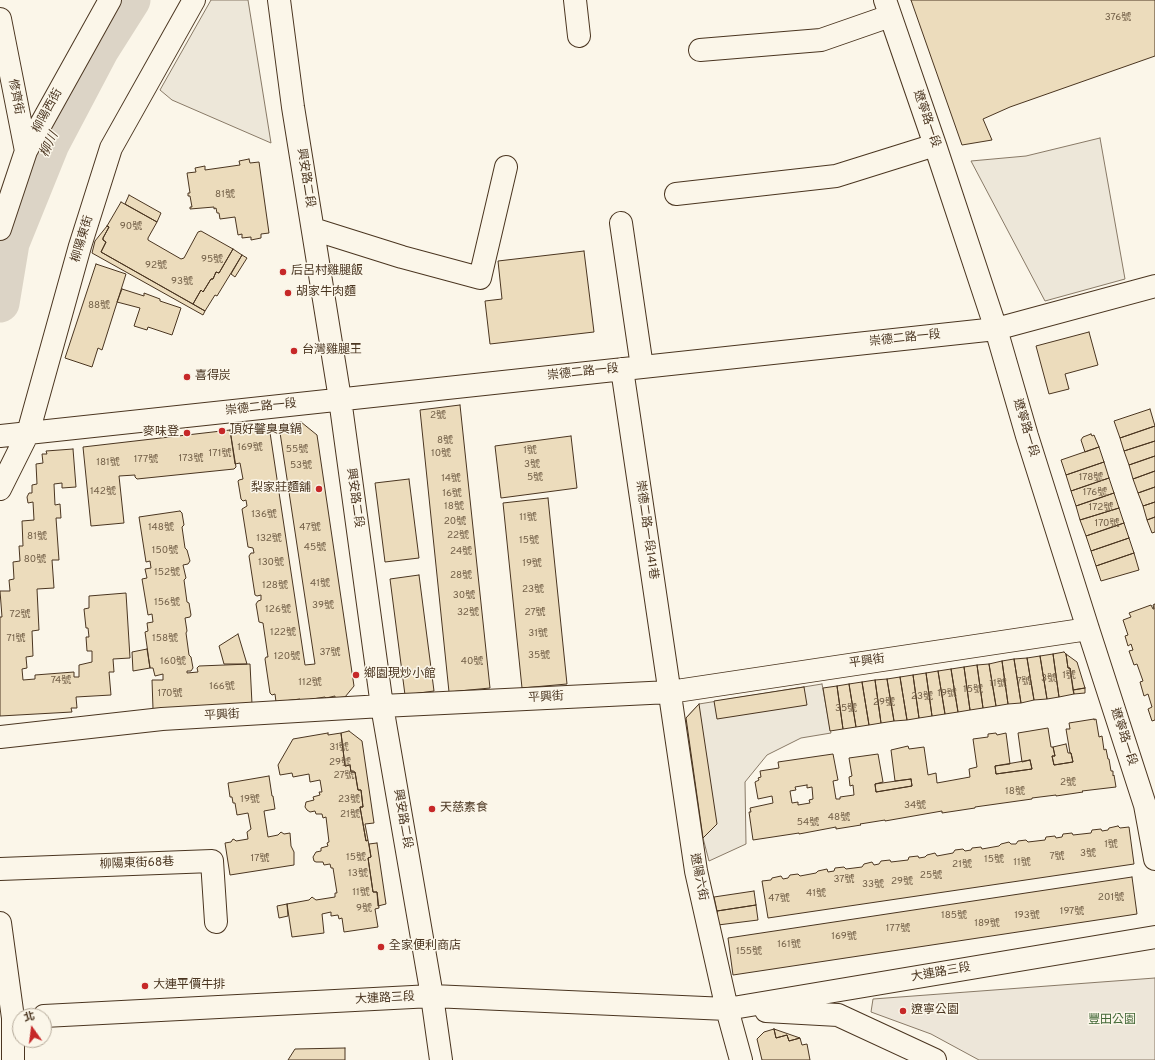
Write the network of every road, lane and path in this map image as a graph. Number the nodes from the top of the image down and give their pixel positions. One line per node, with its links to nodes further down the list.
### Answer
1 (110, 0): 10 (street, 柳陽西街)
2 (194, 0): 20 (street, 柳陽東街)
3 (279, 0): 15 (street, 興安路二段)
4 (575, 0): 7 (street)
5 (887, 8): 8 (street); 9 (street, 遼寧路一段)
6 (0, 19): 10 (street, 修齊街)
7 (579, 36)
8 (700, 50)
9 (935, 145): 12 (street); 17 (street, 遼寧路一段)
10 (26, 151): 14 (street, 柳陽西街)
11 (506, 167): 15 (street)
12 (676, 194)
13 (621, 223): 18 (street, 崇德二路一段141巷)
14 (0, 229)
15 (313, 229): 19 (street, 興安路二段)
16 (1155, 286): 17 (street, 崇德二路一段)
17 (996, 329): 18 (street, 崇德二路一段); 23 (street, 遼寧路一段)
18 (632, 368): 19 (street, 崇德二路一段); 24 (street, 崇德二路一段141巷)
19 (340, 399): 20 (street, 崇德二路一段); 25 (street, 興安路二段)
20 (28, 433): 21 (street, 崇德二路一段); 22 (street, 柳陽東街)
21 (3, 436)
22 (0, 489)
23 (1088, 629): 24 (street, 平興街); 27 (street, 遼寧路一段)
24 (670, 692): 25 (street, 平興街); 33 (street, 遼陽六街)
25 (382, 706): 26 (street, 平興街); 32 (street, 興安路二段)
26 (0, 737)
27 (1155, 859)
28 (0, 869): 29 (street, 柳陽東街68巷)
29 (216, 922)
30 (0, 923): 35 (street)
31 (1155, 937): 33 (street, 大連路三段)
32 (432, 996): 33 (street, 大連路三段); 34 (street, 大連路三段); 37 (street, 興安路二段)
33 (727, 1009): 38 (street, 遼陽六街); 39 (street, 大連路三段)
34 (52, 1016)
35 (9, 1018): 36 (street)
36 (13, 1060)
37 (441, 1060)
38 (741, 1060)
39 (935, 1060)

